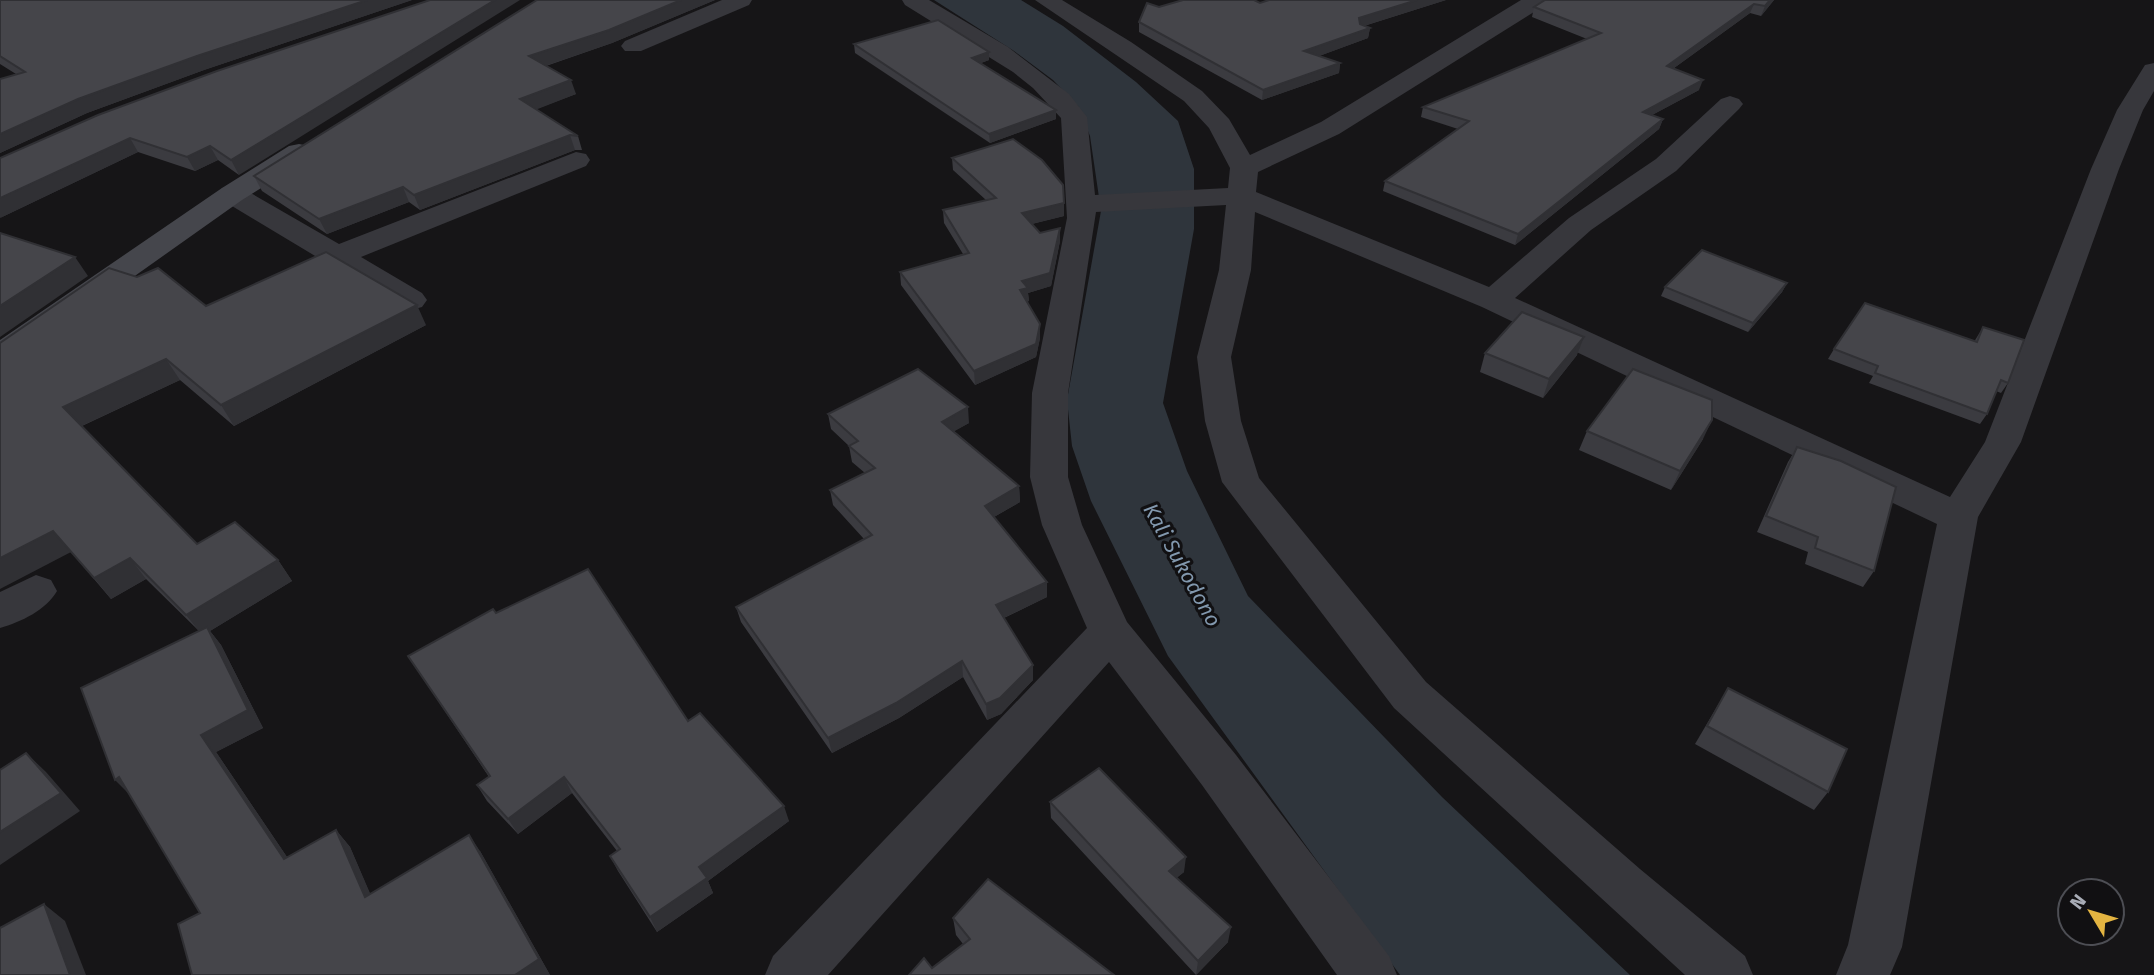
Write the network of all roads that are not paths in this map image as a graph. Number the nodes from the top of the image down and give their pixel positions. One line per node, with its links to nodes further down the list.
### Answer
1 (741, 0): 5 (street)
2 (913, 0): 12 (street)
3 (1046, 0): 10 (street)
4 (1537, 0): 10 (street)
5 (633, 46)
6 (2154, 70): 17 (street)
7 (1730, 104): 15 (street)
8 (323, 136): 11 (main road)
9 (576, 160): 13 (street)
10 (1243, 182): 12 (street); 15 (street); 23 (street)
11 (232, 194): 13 (street); 16 (main road)
12 (1089, 204): 20 (street)
13 (336, 256): 14 (street)
14 (411, 300)
15 (1493, 300): 17 (street)
16 (0, 356)
17 (1958, 517): 24 (street)
18 (36, 591): 19 (street)
19 (0, 612)
20 (1110, 632): 21 (street); 22 (street)
21 (792, 975)
22 (1370, 975)
23 (1726, 975)
24 (1863, 975)

